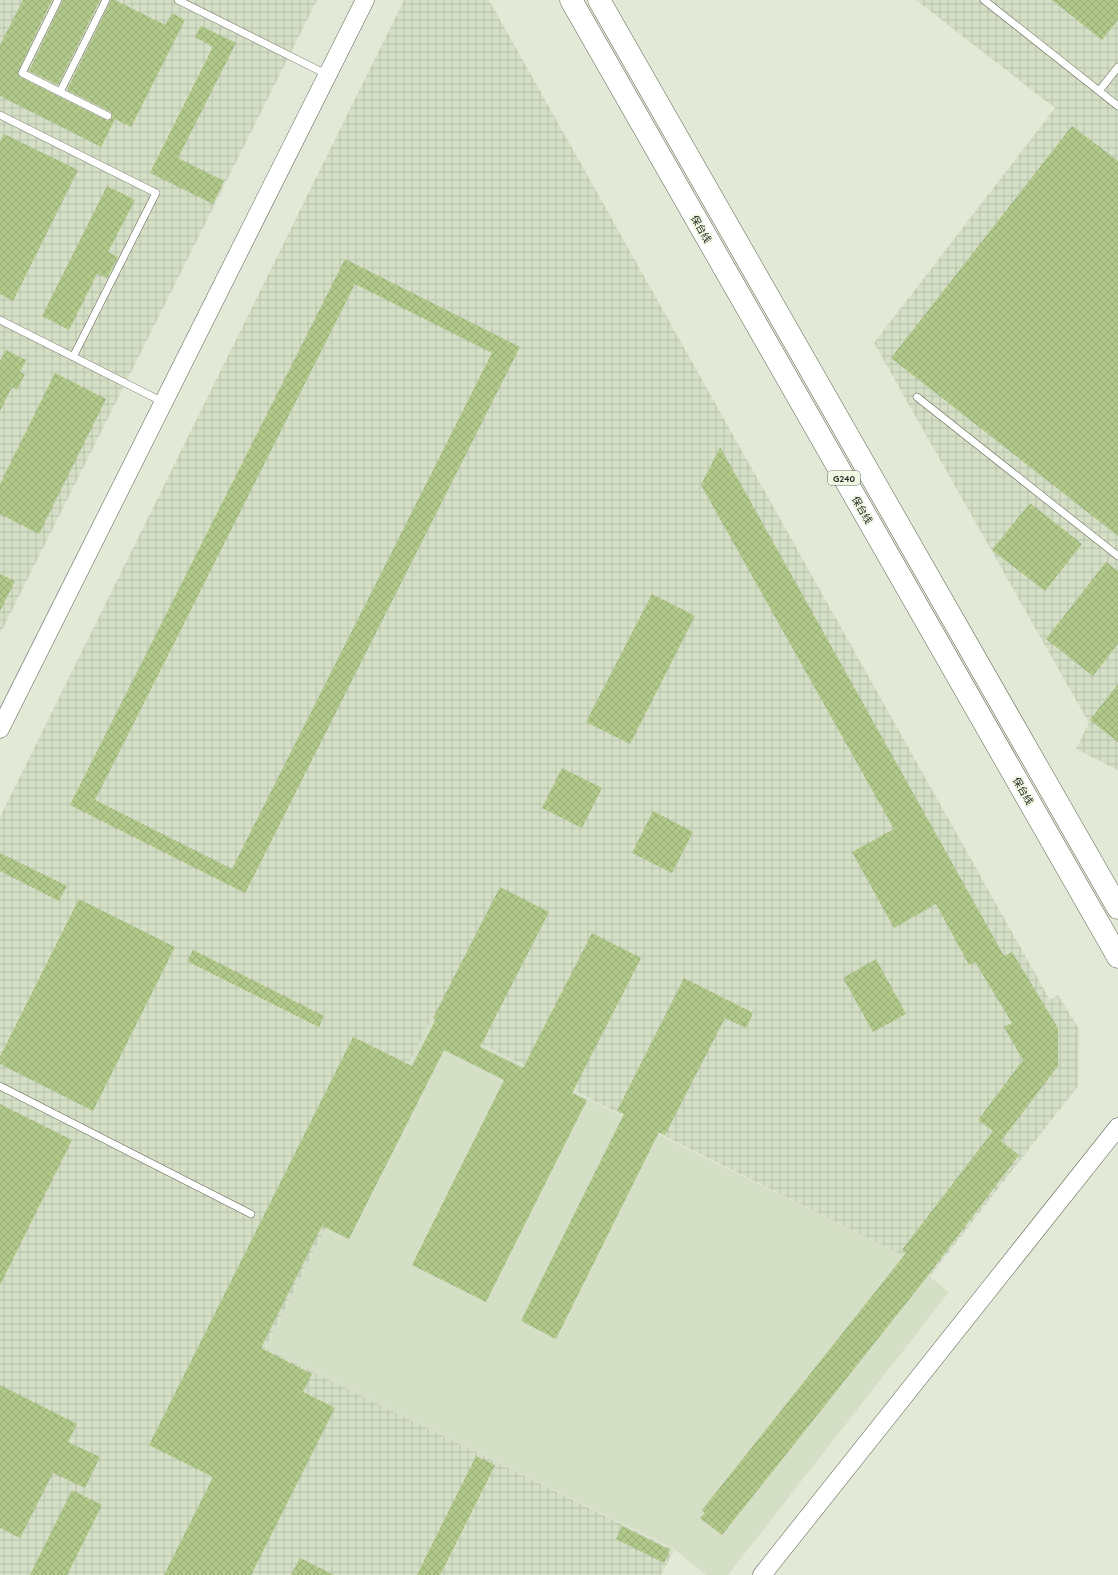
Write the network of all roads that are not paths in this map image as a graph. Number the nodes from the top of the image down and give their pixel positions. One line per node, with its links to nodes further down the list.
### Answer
1 (58, 0): 11 (lane)
2 (106, 0): 11 (lane)
3 (179, 0): 9 (lane)
4 (365, 0): 9 (street)
5 (571, 0): 22 (highway, 保台线 / G240)
6 (599, 0): 21 (highway, G240)
7 (984, 0): 10 (lane)
8 (1118, 67): 10 (lane)
9 (328, 75): 18 (street)
10 (1099, 91): 12 (lane)
11 (60, 92): 14 (lane)
12 (1118, 106)
13 (0, 115): 16 (lane)
14 (108, 116)
15 (0, 320): 16 (lane)
16 (73, 357): 18 (lane)
17 (917, 397): 19 (lane)
18 (164, 402): 20 (street)
19 (1118, 556)
20 (0, 729)
21 (1118, 908)
22 (1118, 957)
23 (0, 1086): 25 (lane)
24 (1118, 1127): 26 (street)
25 (251, 1214)
26 (762, 1575)

